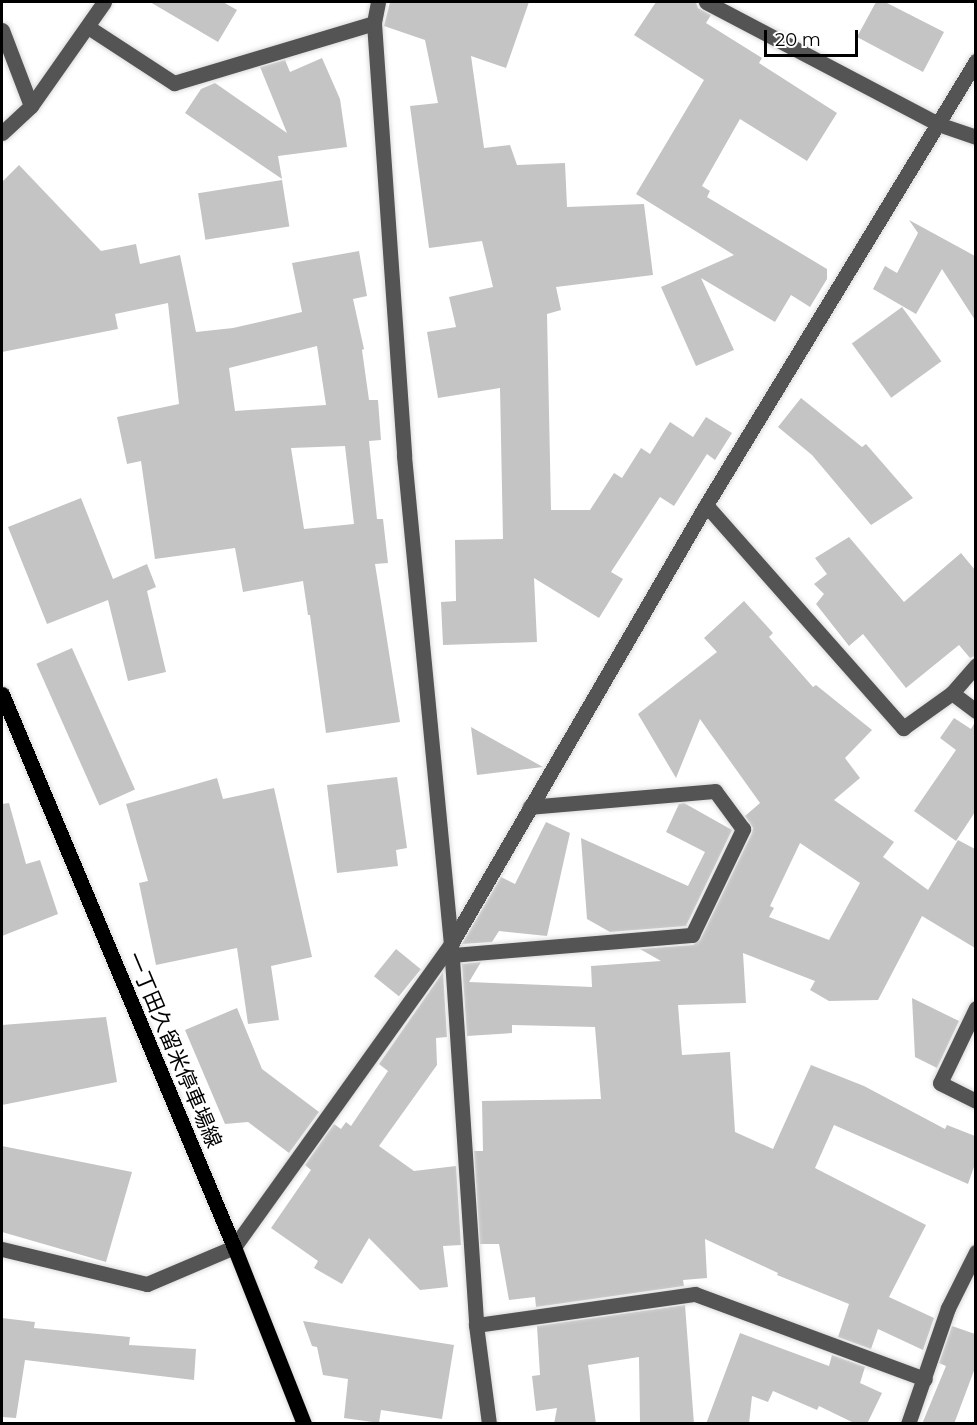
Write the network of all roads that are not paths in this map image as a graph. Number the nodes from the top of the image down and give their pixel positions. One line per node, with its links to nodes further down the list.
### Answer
1 (104, 2): 5 (street)
2 (378, 2): 4 (street)
3 (706, 2): 9 (street)
4 (374, 22): 5 (street); 18 (street)
5 (88, 27): 8 (street)
6 (2, 30): 8 (street)
7 (975, 61): 9 (street)
8 (31, 106): 10 (street)
9 (938, 124): 11 (street); 12 (street)
10 (2, 133)
11 (975, 138)
12 (706, 505): 14 (street); 17 (street)
13 (975, 665): 14 (street)
14 (952, 693): 16 (street)
15 (2, 694): 21 (main road, 一丁田久留米停車場線)
16 (975, 711)
17 (530, 807): 18 (street); 18 (street)
18 (451, 950): 21 (street); 24 (street)
19 (975, 1008): 20 (street)
20 (975, 1101)
21 (234, 1247): 22 (street); 26 (main road, 一丁田久留米停車場線)
22 (2, 1249)
23 (975, 1252): 25 (street)
24 (476, 1325): 25 (street); 27 (street)
25 (925, 1379): 28 (street)
26 (304, 1424)
27 (489, 1424)
28 (908, 1424)

